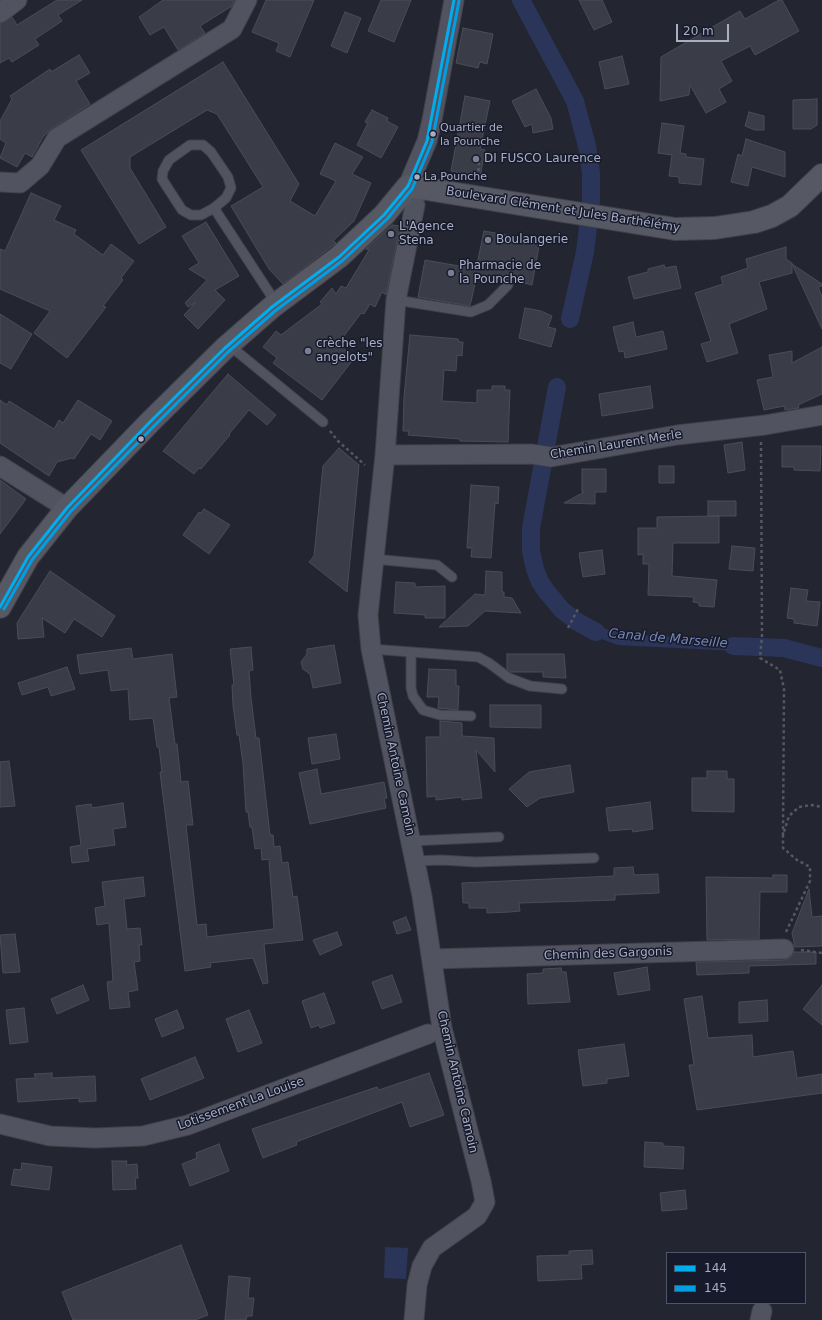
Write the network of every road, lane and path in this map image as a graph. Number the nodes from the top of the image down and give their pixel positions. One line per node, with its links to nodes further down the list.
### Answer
1 (17, 0): 4 (street)
2 (247, 0): 8 (street)
3 (454, 0): 9 (street)
4 (0, 13)
5 (480, 163): 7 (path)
6 (822, 175): 9 (street, Boulevard Clément et Jules Barthélémy)
7 (479, 176)
8 (0, 182)
9 (408, 186): 12 (street, Chemin Antoine Camoin); 13 (street)
10 (214, 208): 10 (lane); 13 (lane)
11 (508, 285): 12 (lane)
12 (396, 300): 18 (street, Chemin Antoine Camoin)
13 (276, 303): 14 (street)
14 (229, 345): 16 (lane); 20 (street)
15 (822, 415): 17 (street, Chemin Laurent Merle)
16 (323, 422): 18 (path)
17 (761, 426): 18 (street, Chemin Laurent Merle); 31 (path)
18 (384, 462): 21 (street, Chemin Antoine Camoin)
19 (0, 466): 20 (street)
20 (67, 508): 23 (street)
21 (374, 559): 22 (lane); 26 (street, Chemin Antoine Camoin)
22 (452, 577)
23 (0, 607)
24 (578, 609): 25 (path)
25 (568, 628)
26 (371, 649): 27 (lane); 33 (street, Chemin Antoine Camoin)
27 (411, 652): 28 (lane); 29 (lane)
28 (562, 689)
29 (471, 716)
30 (822, 807): 31 (path)
31 (783, 835): 36 (path)
32 (499, 836): 33 (lane)
33 (411, 841): 35 (street, Chemin Antoine Camoin)
34 (594, 858): 35 (lane)
35 (415, 861): 38 (street, Chemin Antoine Camoin)
36 (784, 949): 37 (path); 38 (street, Chemin des Gargonis)
37 (822, 952)
38 (432, 959): 41 (street, Chemin Antoine Camoin)
39 (428, 1034): 40 (street, Lotissement La Louise)
40 (0, 1124)
41 (414, 1315)

